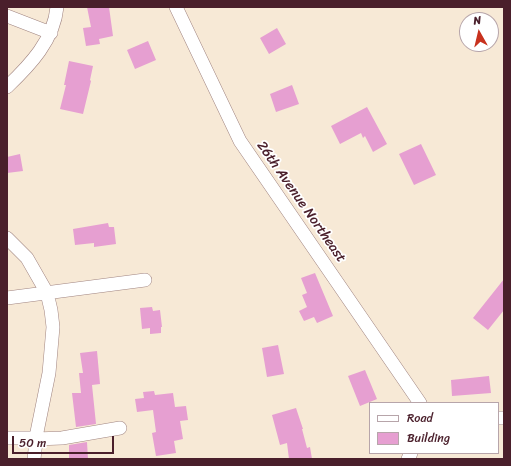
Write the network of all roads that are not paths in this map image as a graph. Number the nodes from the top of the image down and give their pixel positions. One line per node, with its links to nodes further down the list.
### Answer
1 (57, 7): 4 (street)
2 (176, 7): 10 (street, 26th Avenue Northeast)
3 (7, 16): 4 (street)
4 (51, 33): 5 (street)
5 (7, 87)
6 (7, 238): 8 (street)
7 (145, 280): 8 (street)
8 (47, 293): 9 (street); 13 (street)
9 (7, 298)
10 (419, 402)
11 (120, 428): 13 (street)
12 (7, 438): 13 (street)
13 (36, 438): 14 (street)
14 (34, 459)

